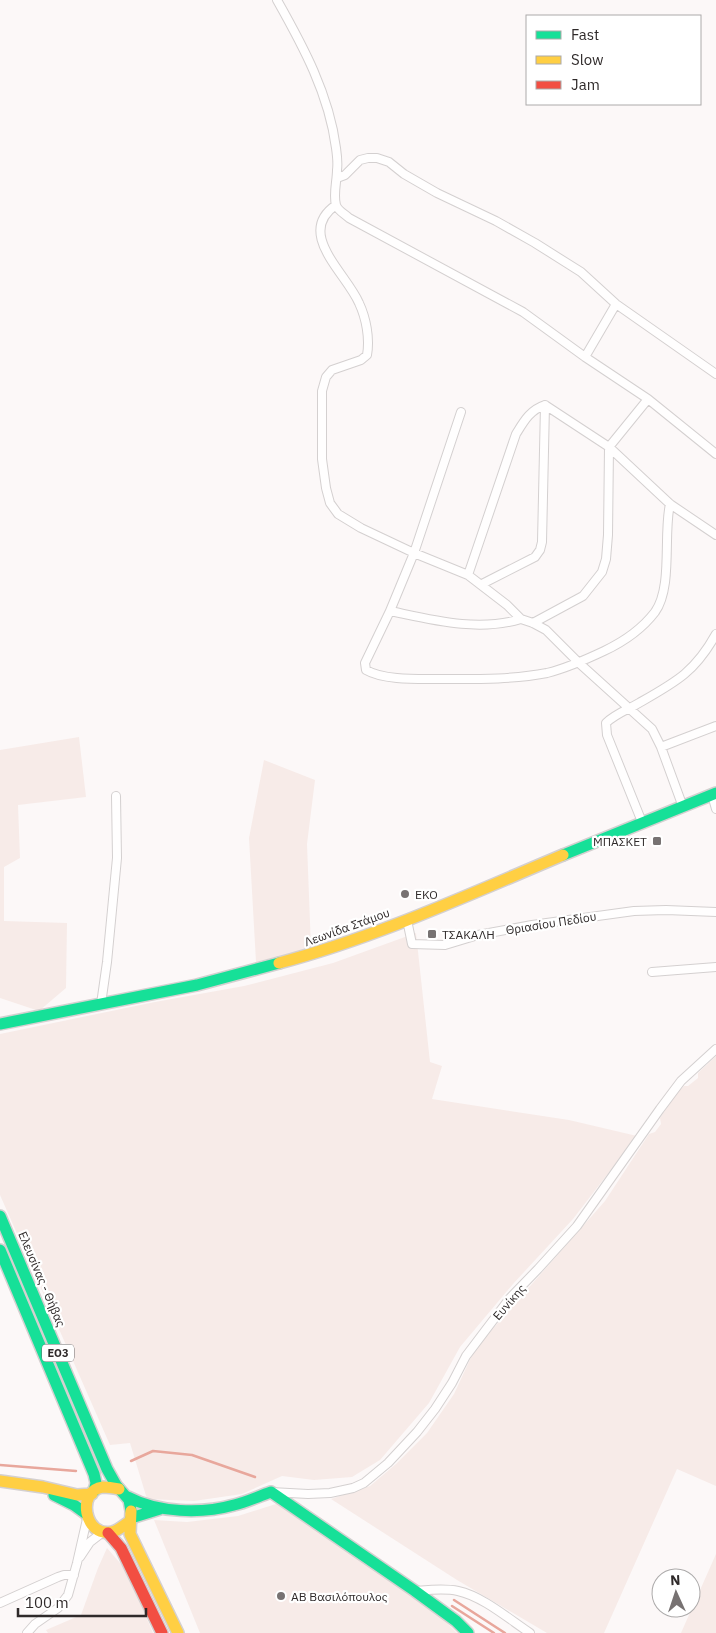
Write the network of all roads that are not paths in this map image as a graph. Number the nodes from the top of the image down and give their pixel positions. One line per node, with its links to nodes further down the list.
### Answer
1 (277, 0): 2 (street)
2 (337, 178): 3 (street); 4 (street)
3 (336, 205): 5 (street); 14 (street)
4 (616, 304): 5 (street); 6 (street)
5 (585, 356): 7 (street)
6 (716, 374)
7 (648, 399): 10 (street); 11 (street)
8 (544, 405): 10 (street); 15 (street); 16 (street)
9 (461, 412): 14 (street)
10 (609, 447): 12 (street); 19 (street)
11 (716, 454)
12 (670, 504): 13 (street); 21 (street)
13 (716, 535)
14 (414, 553): 15 (street); 17 (street)
15 (468, 575): 16 (street)
16 (482, 584): 18 (street)
17 (390, 611): 18 (street); 21 (street)
18 (521, 619): 19 (street)
19 (532, 623): 21 (street)
20 (716, 634): 22 (street)
21 (578, 663): 22 (street)
22 (628, 709): 24 (street); 29 (street)
23 (716, 726): 24 (street)
24 (660, 747): 27 (street)
25 (714, 794): 27 (main road, Λεωνίδα Στάμου); 28 (street)
26 (116, 796): 34 (street)
27 (683, 807): 29 (main road, Λεωνίδα Στάμου)
28 (716, 810)
29 (642, 822): 31 (main road, Λεωνίδα Στάμου)
30 (716, 912): 31 (street, Θριασίου Πεδίου)
31 (407, 920): 34 (main road, Λεωνίδα Στάμου)
32 (716, 967): 33 (street)
33 (652, 972)
34 (101, 1004): 35 (main road, Λεωνίδα Στάμου)
35 (0, 1024)
36 (716, 1049): 41 (street, Ευνίκης)
37 (0, 1216): 43 (main road, Ελευσίνας - Θήβας / ΕΟ3)
38 (0, 1250): 42 (main road, ΕΟ3)
39 (0, 1481): 40 (main road)
40 (29, 1486): 42 (main road); 45 (main road)
41 (272, 1492): 44 (main road); 50 (main road)
42 (93, 1493): 43 (main road); 45 (main road, ΕΟ3)
43 (123, 1493): 44 (main road); 46 (main road, Ελευσίνας - Θήβας / ΕΟ3)
44 (170, 1508): 46 (main road)
45 (86, 1516): 47 (main road); 48 (street)
46 (130, 1520): 47 (main road); 54 (main road, Ελευσίνας - Θήβας / ΕΟ3)
47 (106, 1533): 48 (street); 53 (main road)
48 (77, 1564): 49 (street)
49 (74, 1575): 51 (street); 52 (street)
50 (415, 1591): 55 (main road); 56 (street)
51 (0, 1603)
52 (28, 1633)
53 (162, 1633)
54 (178, 1633)
55 (468, 1633)
56 (530, 1633)

